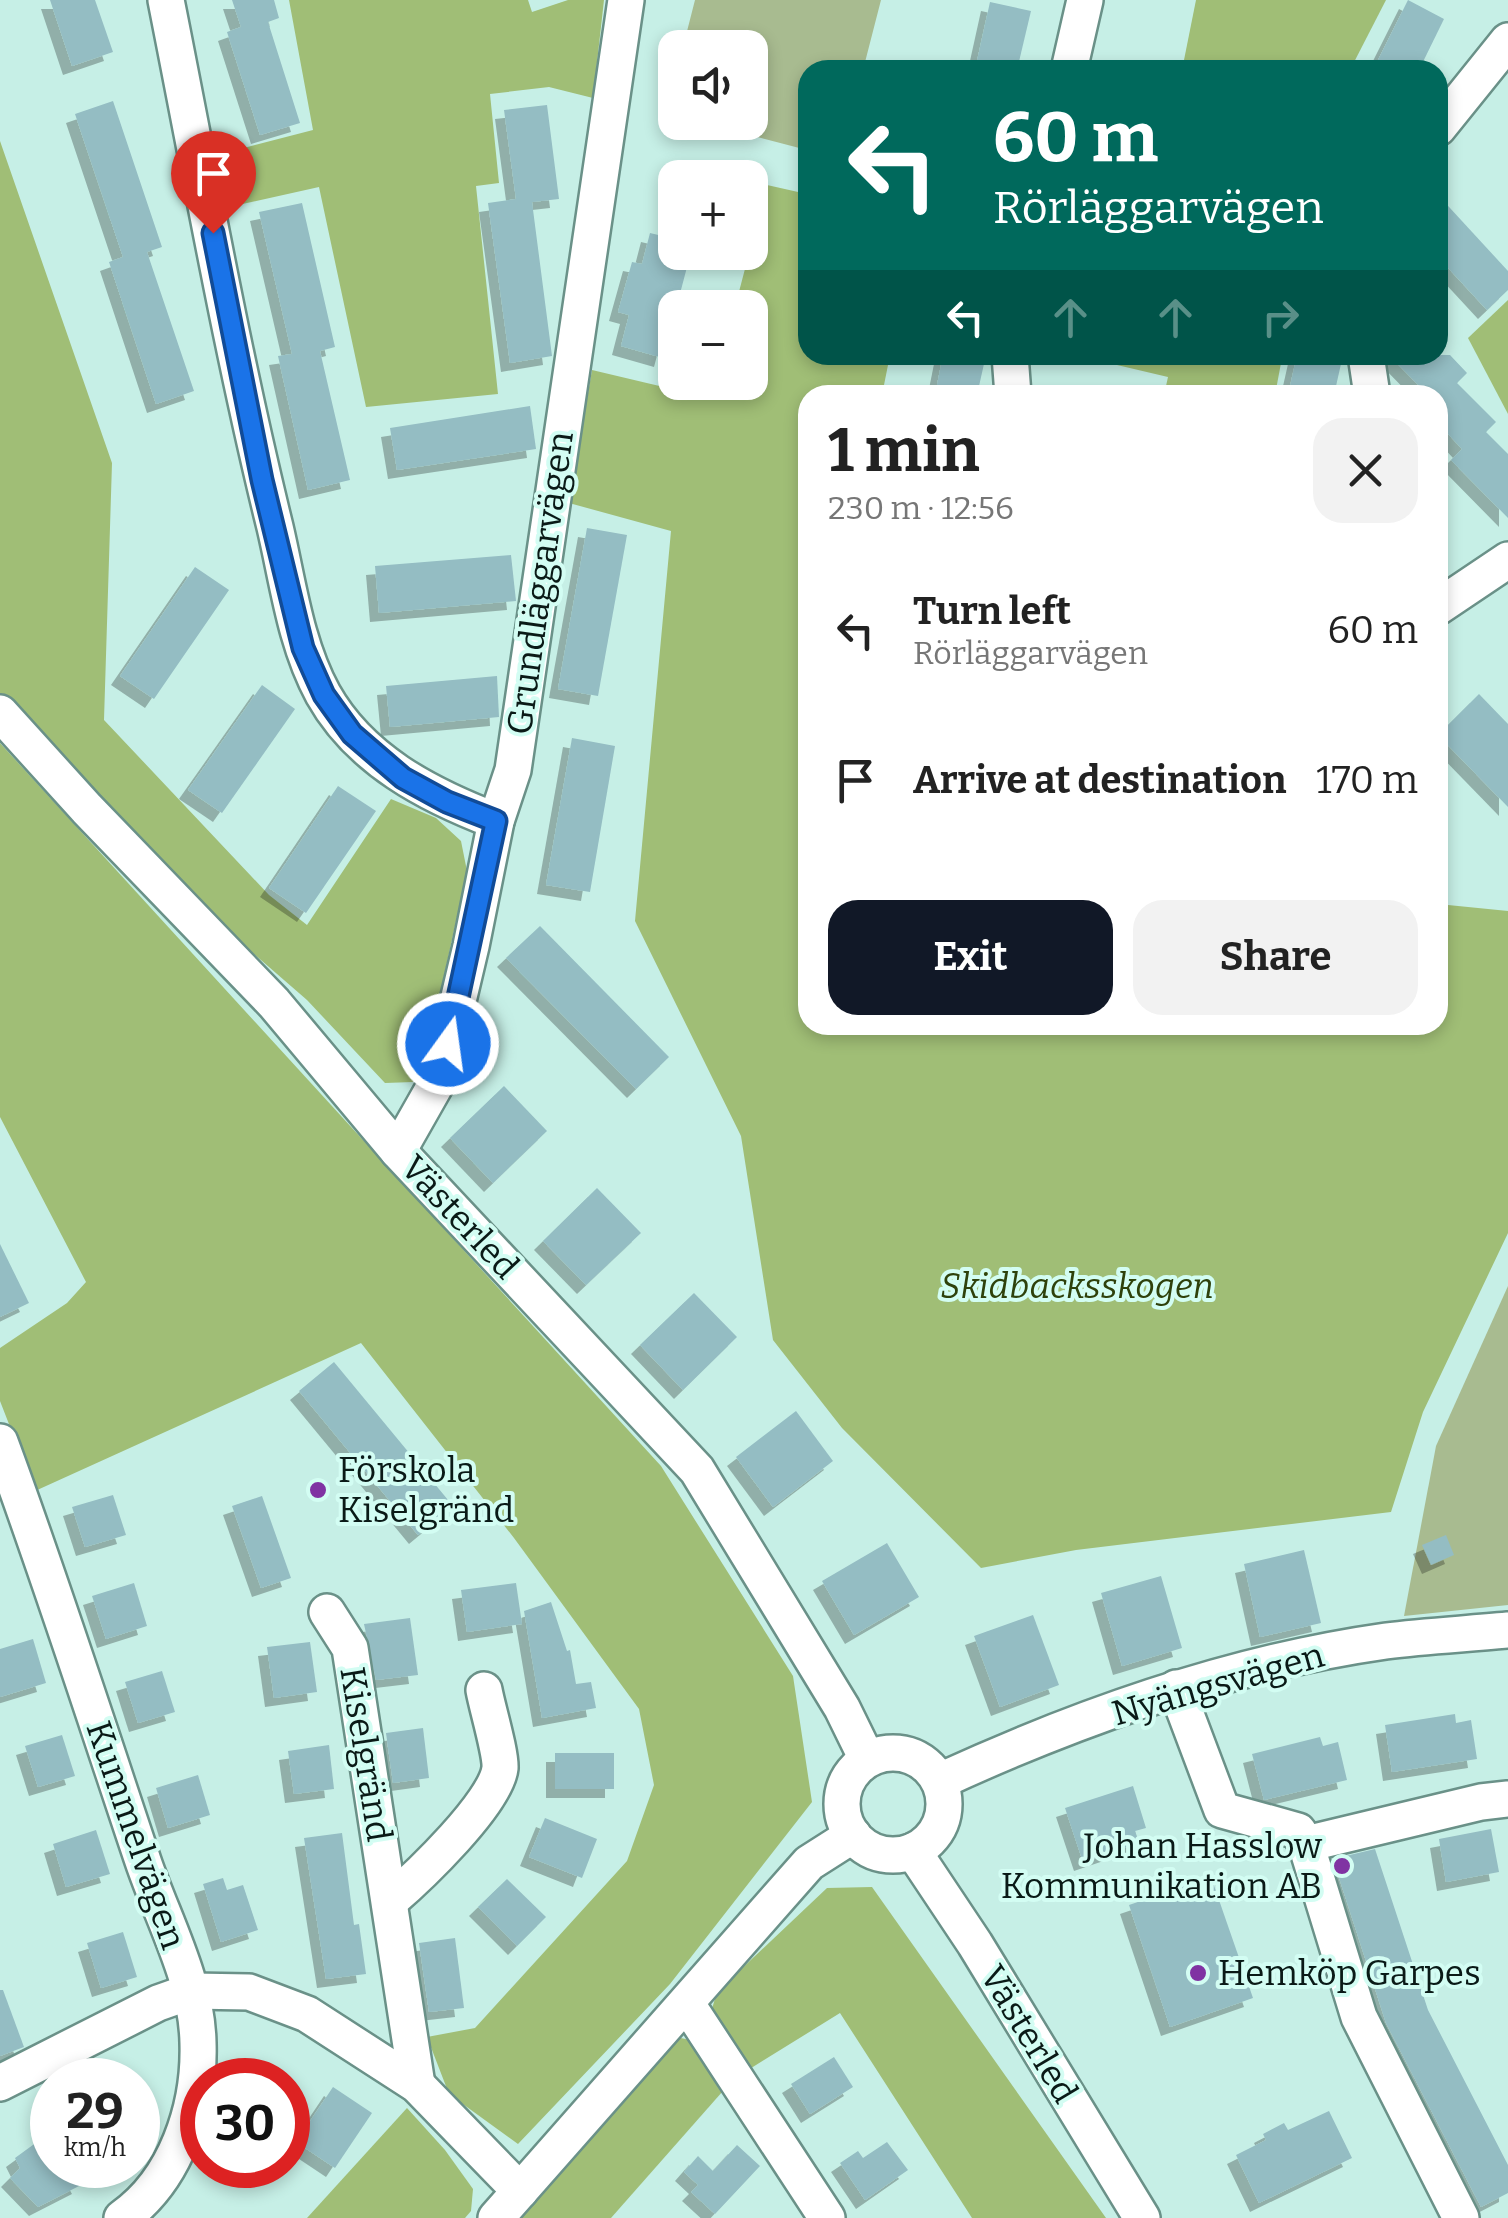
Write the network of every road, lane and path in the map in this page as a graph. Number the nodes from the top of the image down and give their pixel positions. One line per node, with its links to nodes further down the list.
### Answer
1 (166, 0): 10 (street)
2 (626, 0): 10 (street, Grundläggarvägen)
3 (1085, 0): 5 (street)
4 (1508, 41): 6 (street)
5 (1071, 60)
6 (1448, 116)
7 (1508, 560): 8 (street)
8 (1448, 600)
9 (0, 713): 11 (street, Västerled)
10 (496, 821): 11 (street, Grundläggarvägen)
11 (398, 1151): 17 (street, Västerled)
12 (0, 1442): 24 (street, Kummelvägen)
13 (327, 1612): 23 (street, Kiselgränd)
14 (1508, 1630): 15 (street, Nyängsvägen)
15 (1176, 1688): 18 (street, Nyängsvägen); 21 (street)
16 (484, 1690): 23 (street, Kiselgränd)
17 (868, 1759): 18 (street); 20 (street)
18 (940, 1781): 22 (street)
19 (1508, 1799): 21 (street)
20 (853, 1835): 22 (street); 25 (street)
21 (1306, 1844): 33 (street)
22 (913, 1851): 32 (street, Västerled)
23 (390, 1901): 27 (street, Kiselgränd)
24 (192, 1991): 26 (street); 27 (street); 29 (street, Kummelvägen)
25 (687, 2004): 28 (street); 31 (street)
26 (0, 2083)
27 (417, 2086): 28 (street)
28 (520, 2191): 30 (street)
29 (122, 2218)
30 (496, 2218)
31 (827, 2218)
32 (1142, 2218)
33 (1461, 2218)

